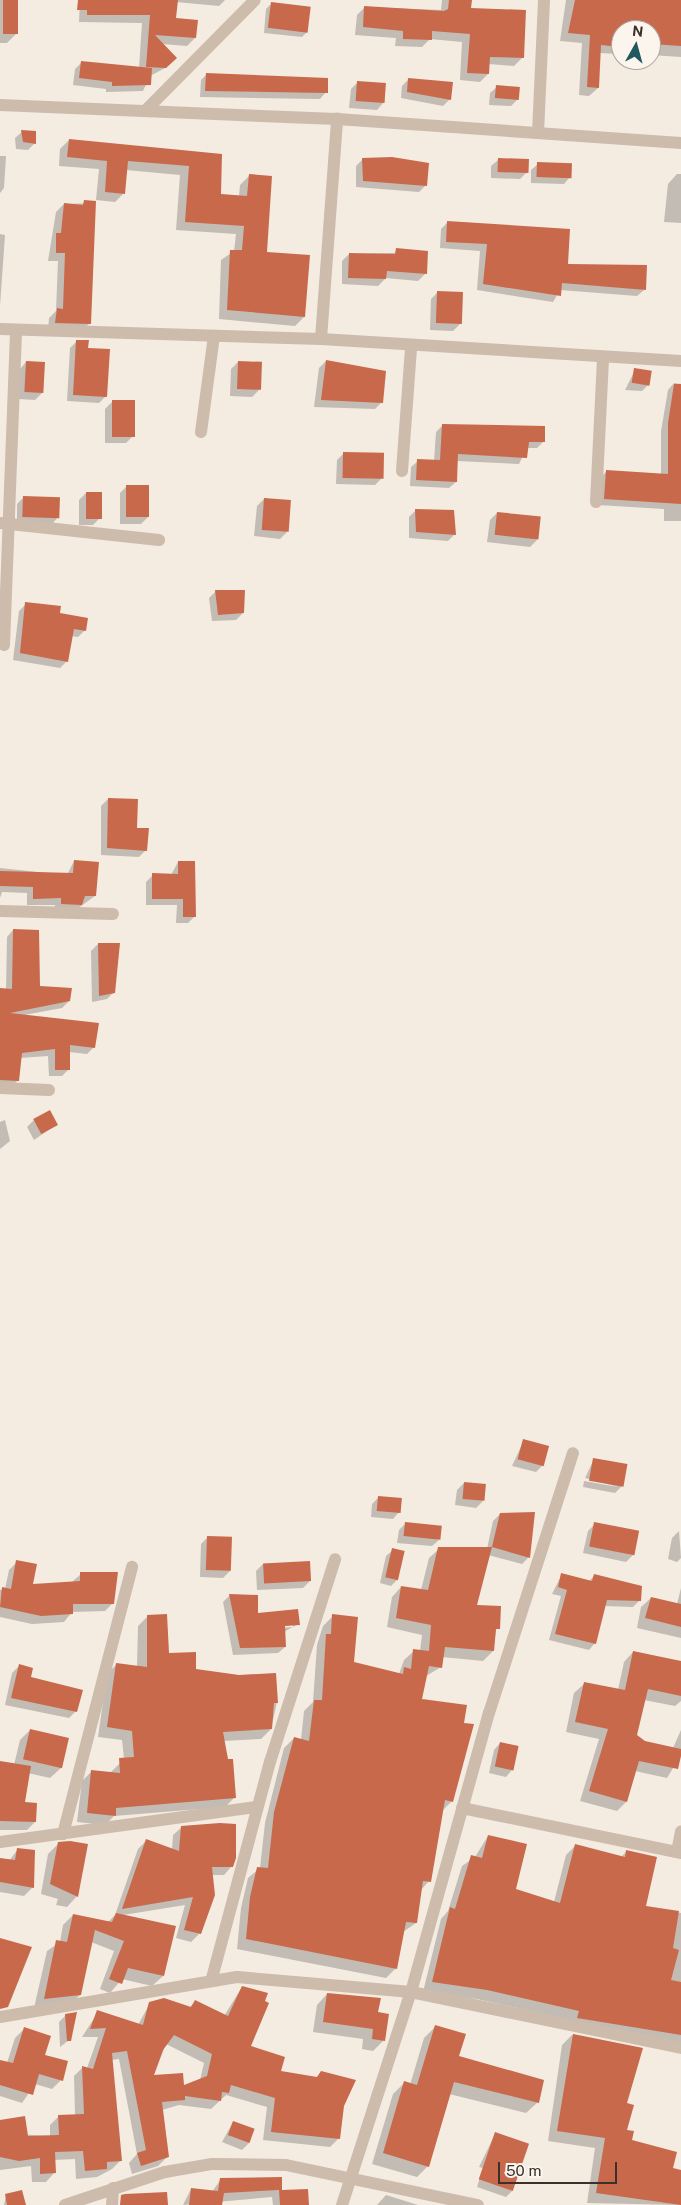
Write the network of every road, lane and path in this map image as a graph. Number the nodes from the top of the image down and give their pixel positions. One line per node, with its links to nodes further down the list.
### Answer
1 (255, 0): 4 (street)
2 (544, 0): 6 (street)
3 (0, 106): 4 (street)
4 (147, 109): 5 (street)
5 (337, 119): 6 (street); 11 (street)
6 (538, 132): 7 (street)
7 (681, 144)
8 (0, 329): 9 (street)
9 (16, 330): 10 (street); 18 (street)
10 (214, 336): 11 (street); 15 (street)
11 (321, 340): 12 (street)
12 (411, 347): 13 (street); 16 (street)
13 (603, 358): 14 (street); 17 (street)
14 (681, 361)
15 (202, 432)
16 (402, 471)
17 (596, 502)
18 (2, 524): 19 (street); 20 (street)
19 (159, 540)
20 (4, 645)
21 (0, 911): 22 (street)
22 (113, 914)
23 (0, 1088): 24 (street)
24 (49, 1090)
25 (573, 1453): 29 (street)
26 (335, 1559): 28 (street)
27 (132, 1567): 31 (street)
28 (257, 1807): 31 (street); 34 (street)
29 (462, 1808): 33 (street); 35 (street)
30 (681, 1831): 33 (street)
31 (62, 1834): 32 (street)
32 (0, 1842)
33 (679, 1852)
34 (212, 1978): 35 (street); 36 (street)
35 (411, 1992): 37 (street); 38 (street)
36 (0, 2017)
37 (681, 2048)
38 (351, 2176): 39 (street); 42 (street); 43 (street)
39 (113, 2188): 40 (street); 41 (street)
40 (65, 2205)
41 (112, 2205)
42 (342, 2205)
43 (478, 2205)

